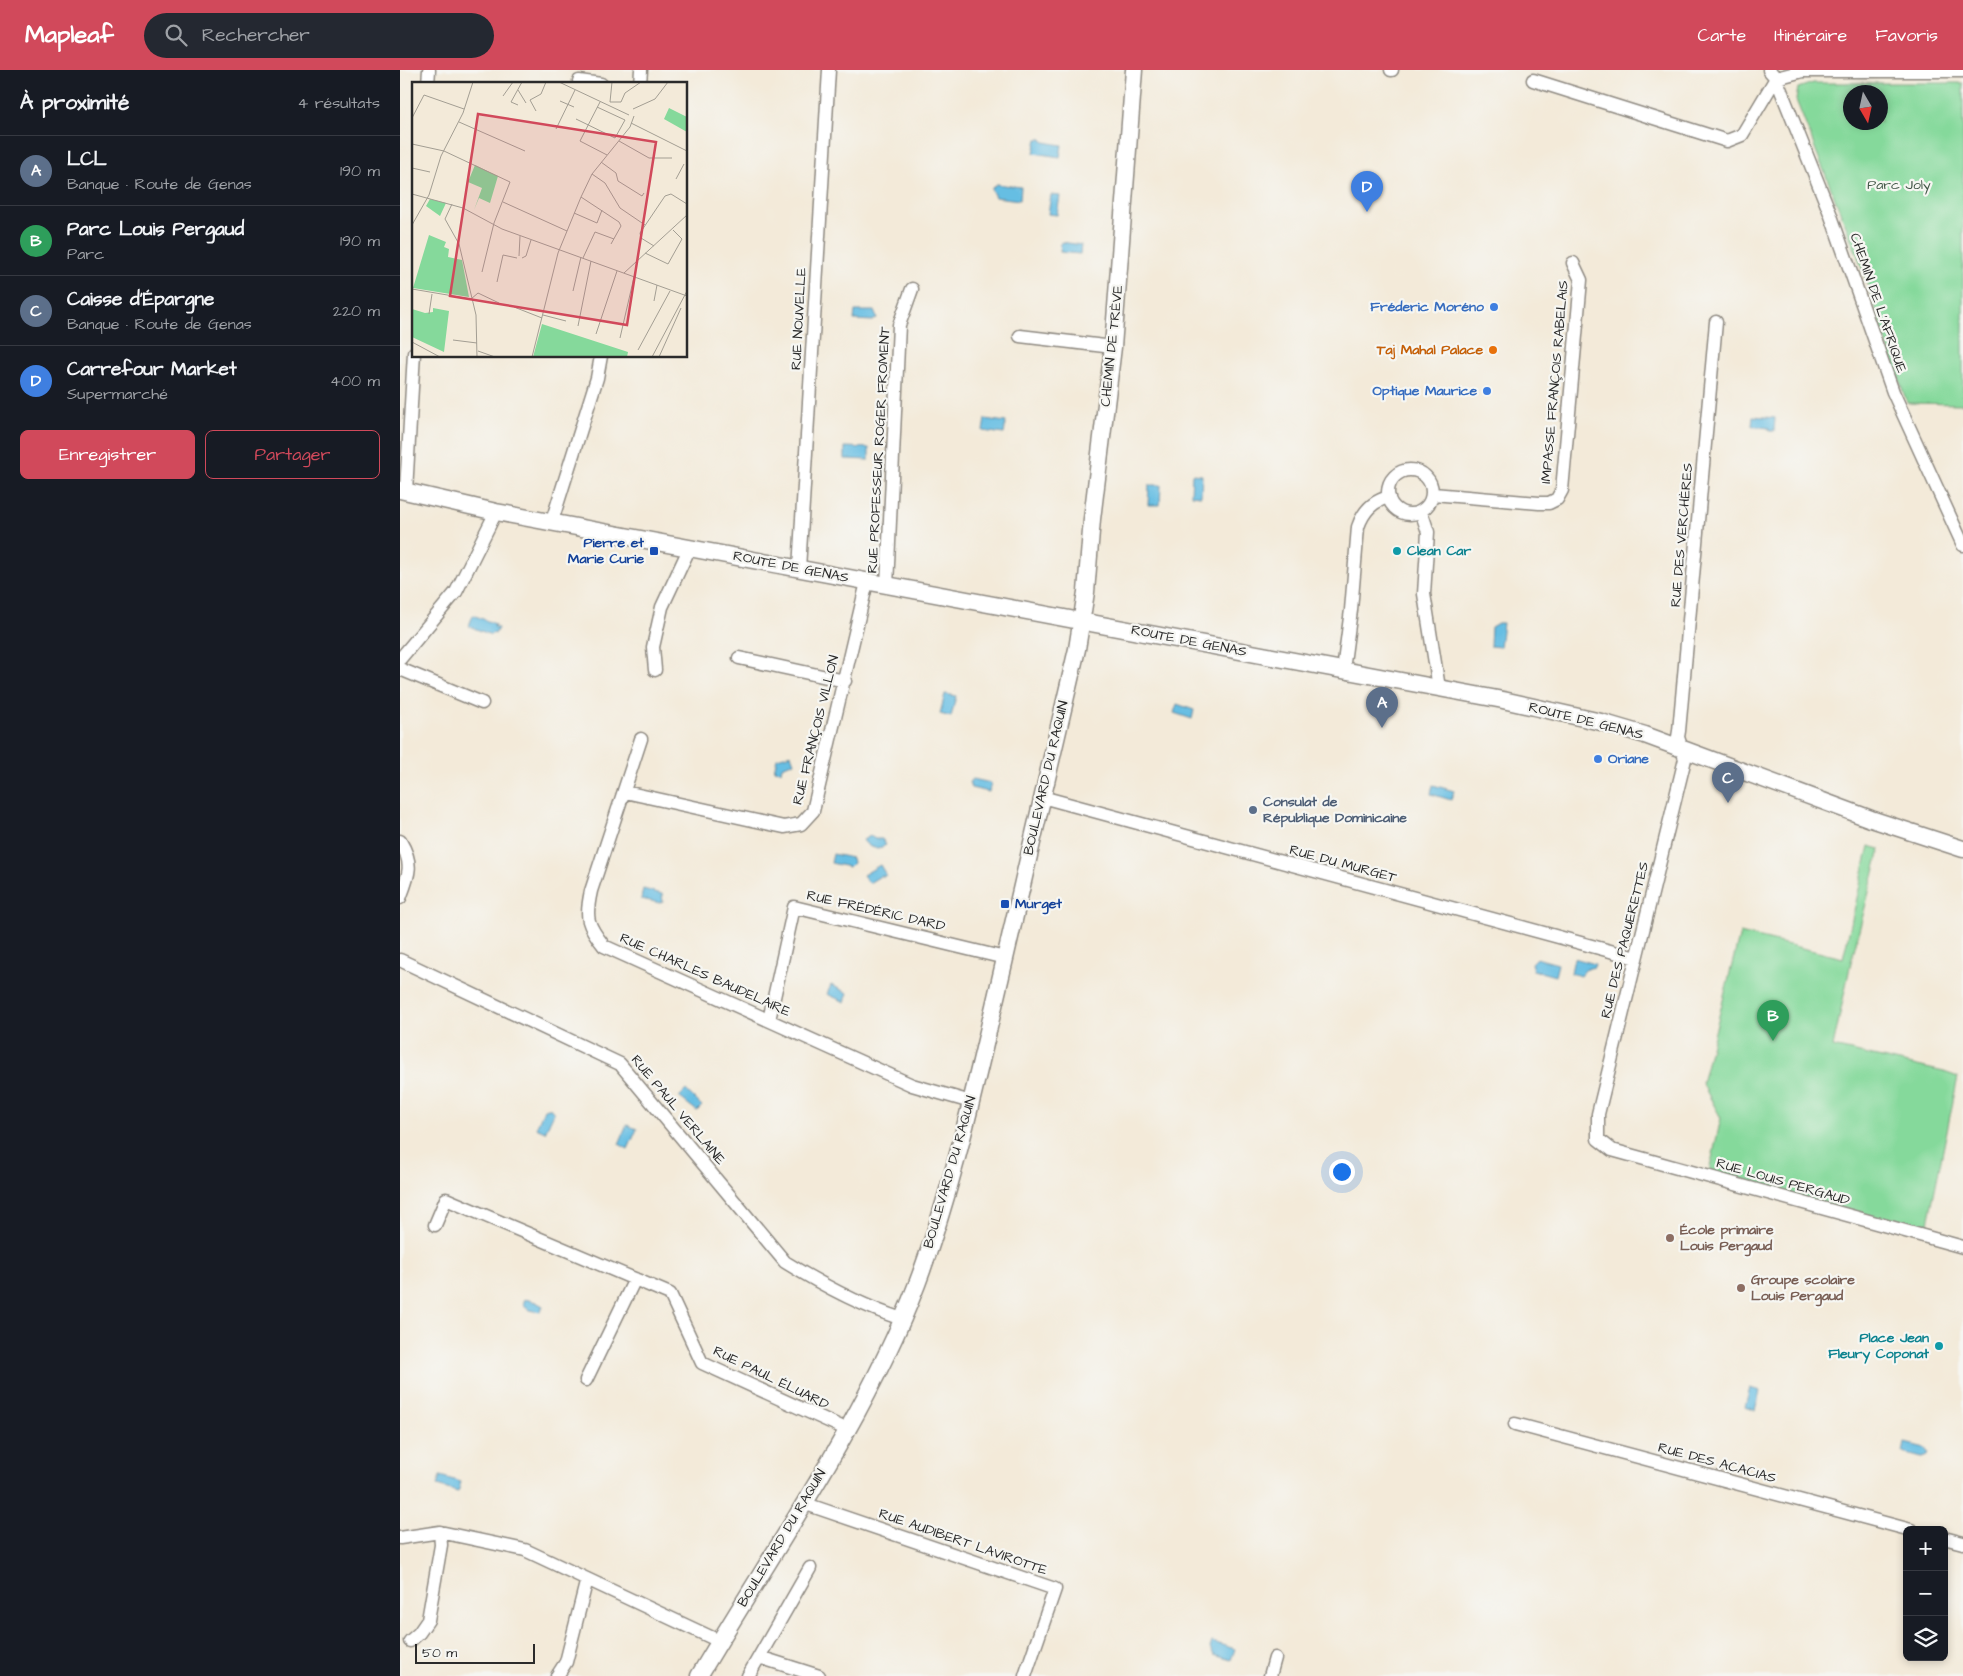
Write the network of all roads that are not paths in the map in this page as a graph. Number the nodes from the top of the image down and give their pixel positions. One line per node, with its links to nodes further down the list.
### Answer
1 (829, 70): 23 (street, RUE NOUVELLE)
2 (1134, 70): 12 (street, CHEMIN DE TRÈVE)
3 (1963, 71): 4 (street)
4 (1772, 74): 5 (street); 21 (street, CHEMIN DE L'AFRIQUE)
5 (1533, 80)
6 (579, 81): 7 (street)
7 (586, 82)
8 (1573, 263): 16 (street, IMPASSE FRANÇOIS RABELAIS)
9 (912, 289): 25 (street, RUE PROFESSEUR ROGER FROMENT)
10 (1716, 322): 36 (street, RUE DES VERCHÈRES)
11 (1020, 336): 12 (street)
12 (1113, 347): 26 (street, CHEMIN DE TRÈVE)
13 (414, 358): 15 (street)
14 (601, 358): 20 (street)
15 (403, 490): 19 (street, ROUTE DE GENAS)
16 (1433, 494): 17 (street); 18 (street)
17 (1389, 497): 18 (street); 31 (street)
18 (1422, 511): 33 (street)
19 (496, 512): 20 (street, ROUTE DE GENAS); 28 (street)
20 (552, 521): 22 (street, ROUTE DE GENAS)
21 (1963, 545)
22 (690, 547): 23 (street, ROUTE DE GENAS); 30 (street)
23 (798, 569): 24 (street, ROUTE DE GENAS)
24 (867, 582): 25 (street, ROUTE DE GENAS); 32 (street, RUE FRANÇOIS VILLON)
25 (887, 586): 26 (street, ROUTE DE GENAS)
26 (1081, 621): 31 (street, ROUTE DE GENAS); 38 (street, BOULEVARD DU RAQUIN)
27 (739, 658): 32 (street)
28 (400, 659)
29 (400, 669): 34 (street)
30 (655, 670)
31 (1343, 670): 33 (street, ROUTE DE GENAS)
32 (845, 681): 37 (street, RUE FRANÇOIS VILLON)
33 (1438, 688): 36 (street, ROUTE DE GENAS)
34 (482, 703)
35 (641, 739): 37 (street, RUE CHARLES BAUDELAIRE)
36 (1682, 749): 40 (street, ROUTE DE GENAS); 43 (street, RUE DES PAQUERETTES)
37 (625, 792): 45 (street, RUE CHARLES BAUDELAIRE)
38 (1042, 797): 42 (street, BOULEVARD DU RAQUIN); 43 (street, RUE DU MURGET)
39 (400, 841): 41 (street)
40 (1963, 849)
41 (400, 898)
42 (1005, 958): 45 (street, RUE FRÉDÉRIC DARD); 46 (street, BOULEVARD DU RAQUIN)
43 (1636, 958): 47 (street, RUE DES PAQUERETTES)
44 (400, 960): 51 (street, RUE PAUL VERLAINE)
45 (769, 1020): 46 (street, RUE CHARLES BAUDELAIRE)
46 (971, 1102): 51 (street, BOULEVARD DU RAQUIN)
47 (1598, 1139): 49 (street, RUE LOUIS PERGAUD)
48 (435, 1225): 50 (street, RUE PAUL ÉLUARD)
49 (1963, 1247)
50 (635, 1279): 52 (street); 54 (street, RUE PAUL ÉLUARD)
51 (902, 1318): 54 (street, BOULEVARD DU RAQUIN)
52 (586, 1380)
53 (1515, 1424): 56 (street, RUE DES ACACIAS)
54 (848, 1430): 55 (street, BOULEVARD DU RAQUIN)
55 (803, 1503): 64 (street, BOULEVARD DU RAQUIN); 71 (street, RUE AUDIBERT LAVIROTTE)
56 (1903, 1528)
57 (440, 1532): 58 (street); 62 (street); 63 (street)
58 (400, 1538)
59 (1948, 1539): 60 (street)
60 (1963, 1544)
61 (810, 1568): 65 (street)
62 (587, 1579): 64 (street); 67 (street)
63 (410, 1641)
64 (719, 1642): 68 (street, BOULEVARD DU RAQUIN)
65 (759, 1657): 69 (street); 70 (street)
66 (1275, 1658): 72 (street)
67 (557, 1676)
68 (699, 1676)
69 (748, 1676)
70 (819, 1676)
71 (1025, 1676)
72 (1270, 1676)

